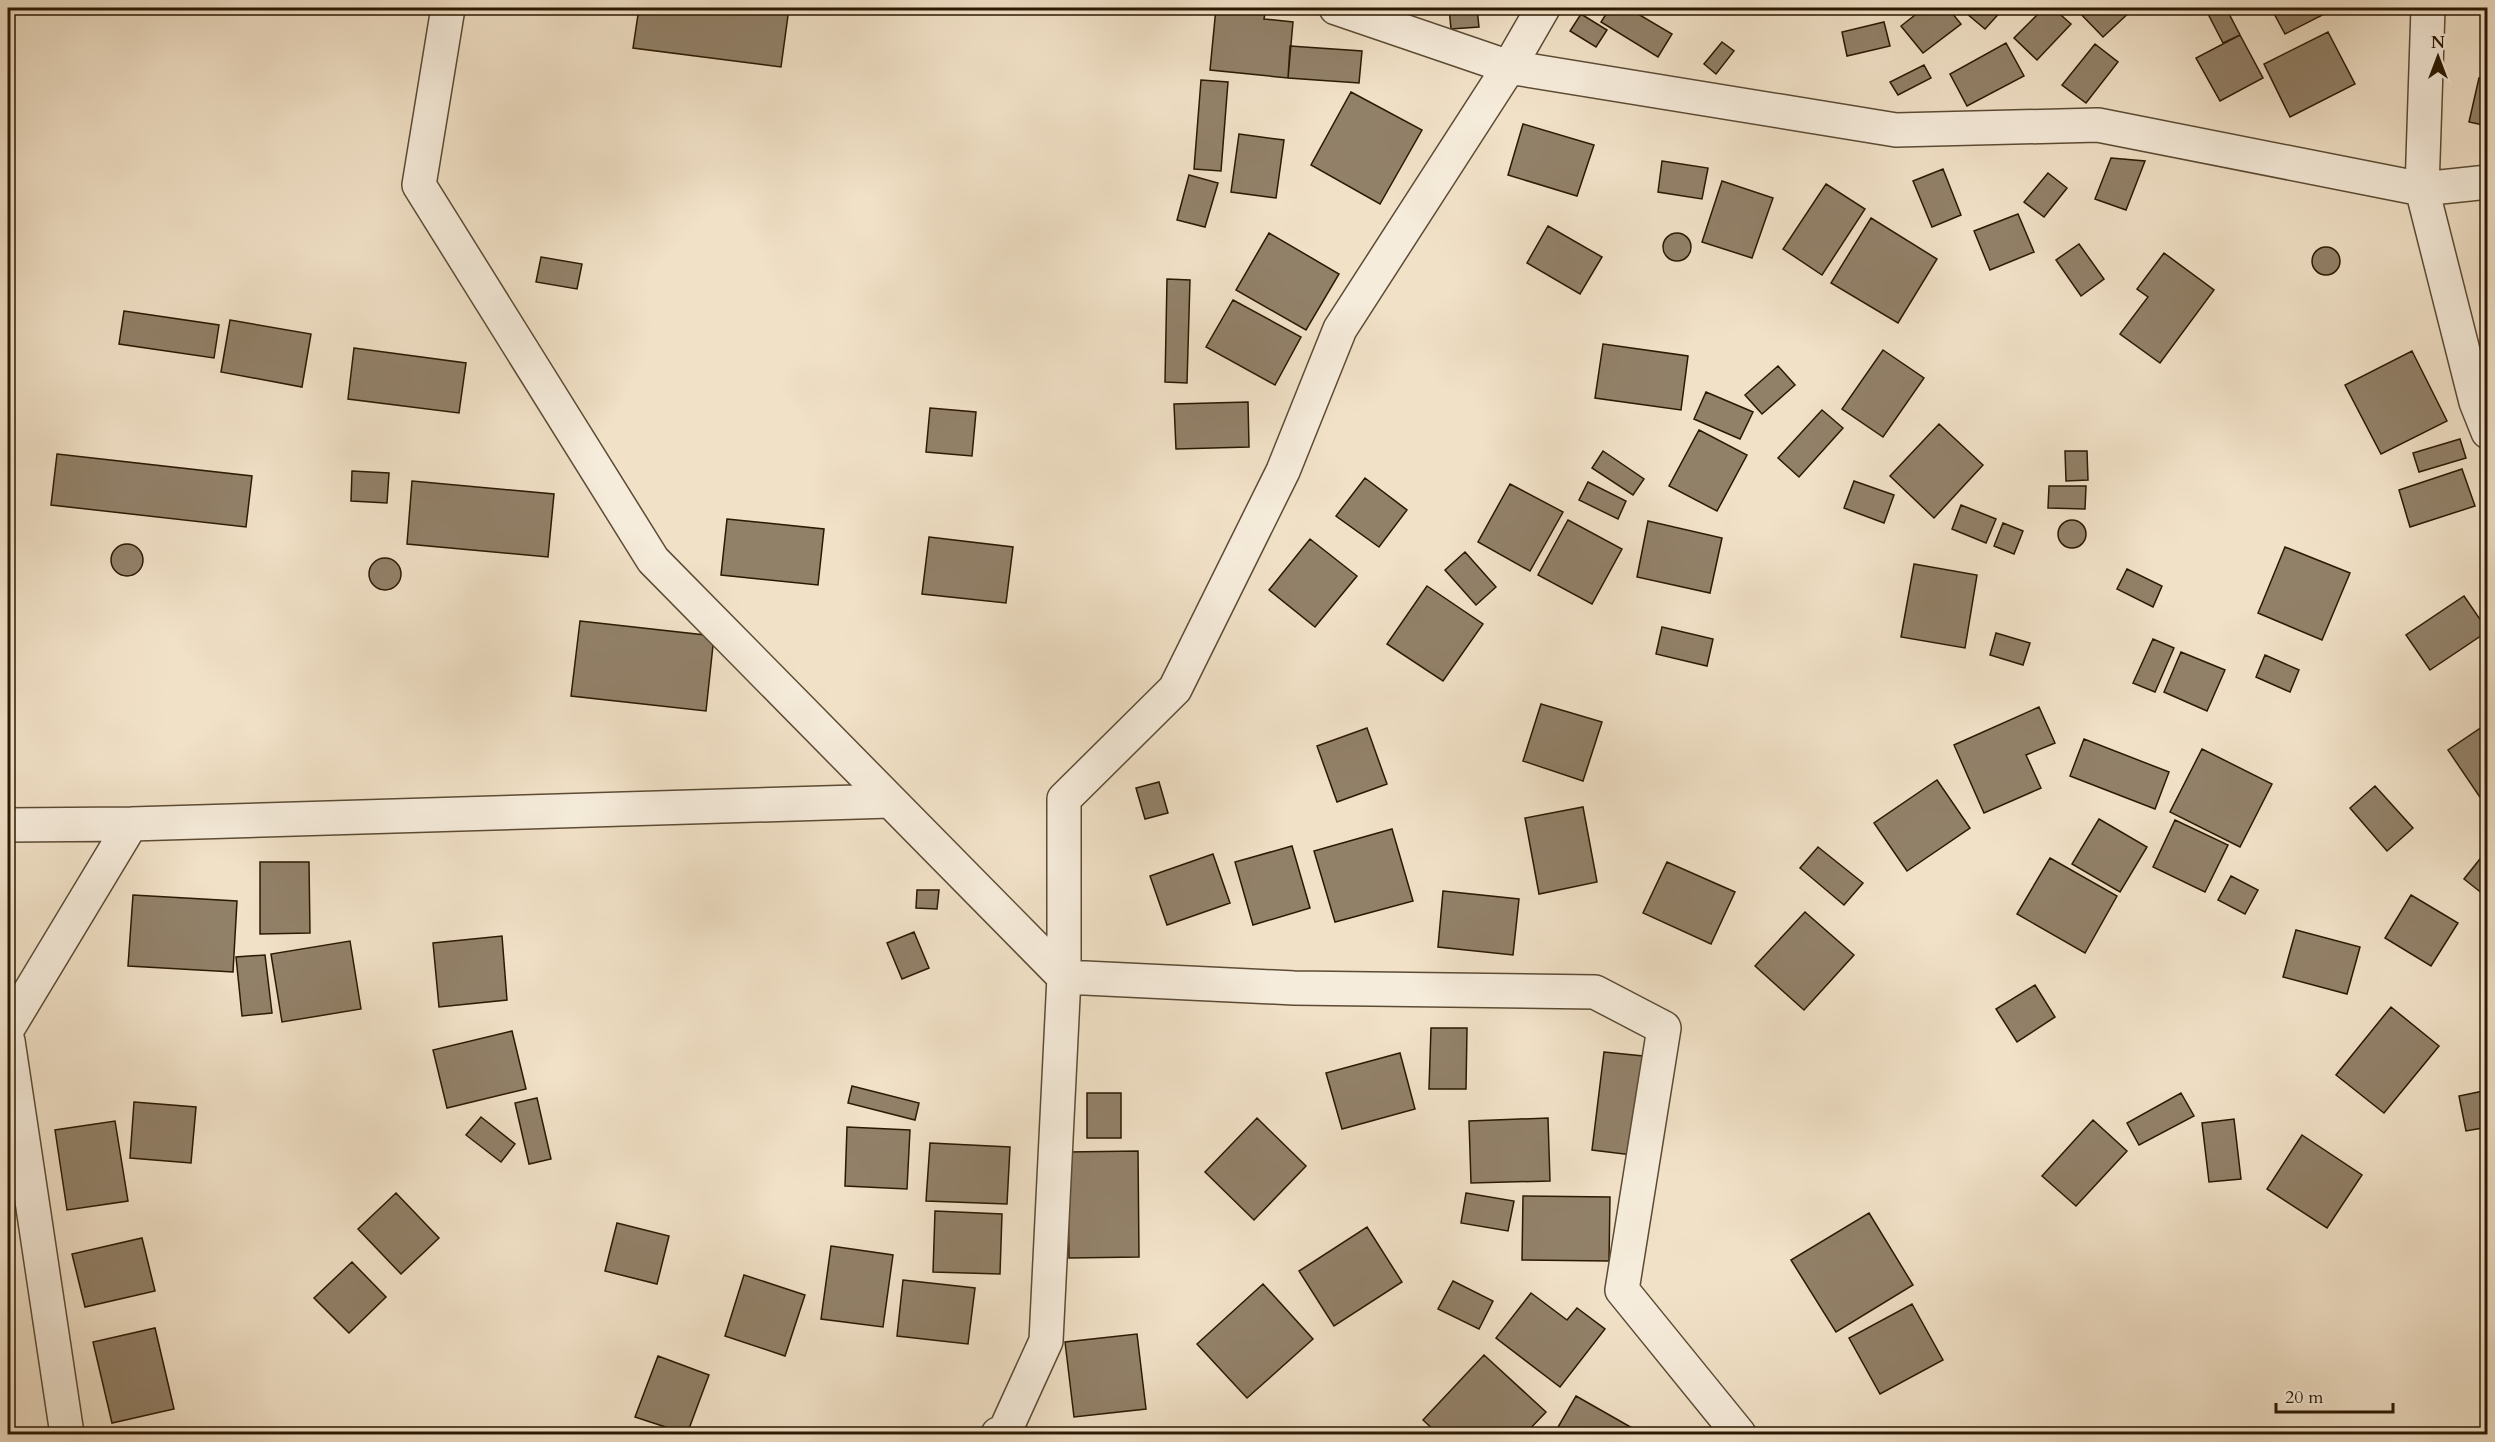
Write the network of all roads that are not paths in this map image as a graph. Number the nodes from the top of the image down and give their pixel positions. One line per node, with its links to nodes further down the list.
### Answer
1 (448, 8): 9 (street)
2 (1336, 8): 5 (street)
3 (1543, 8): 5 (street)
4 (2428, 8): 7 (street)
5 (1509, 67): 7 (street); 12 (street)
6 (2487, 182): 7 (street)
7 (2422, 189): 8 (street)
8 (2487, 432)
9 (890, 801): 10 (street); 12 (street)
10 (131, 824): 11 (street); 13 (street)
11 (8, 825)
12 (1064, 977): 16 (street); 17 (street)
13 (8, 1028)
14 (8, 1041): 15 (street)
15 (67, 1434)
16 (998, 1434)
17 (1739, 1434)

